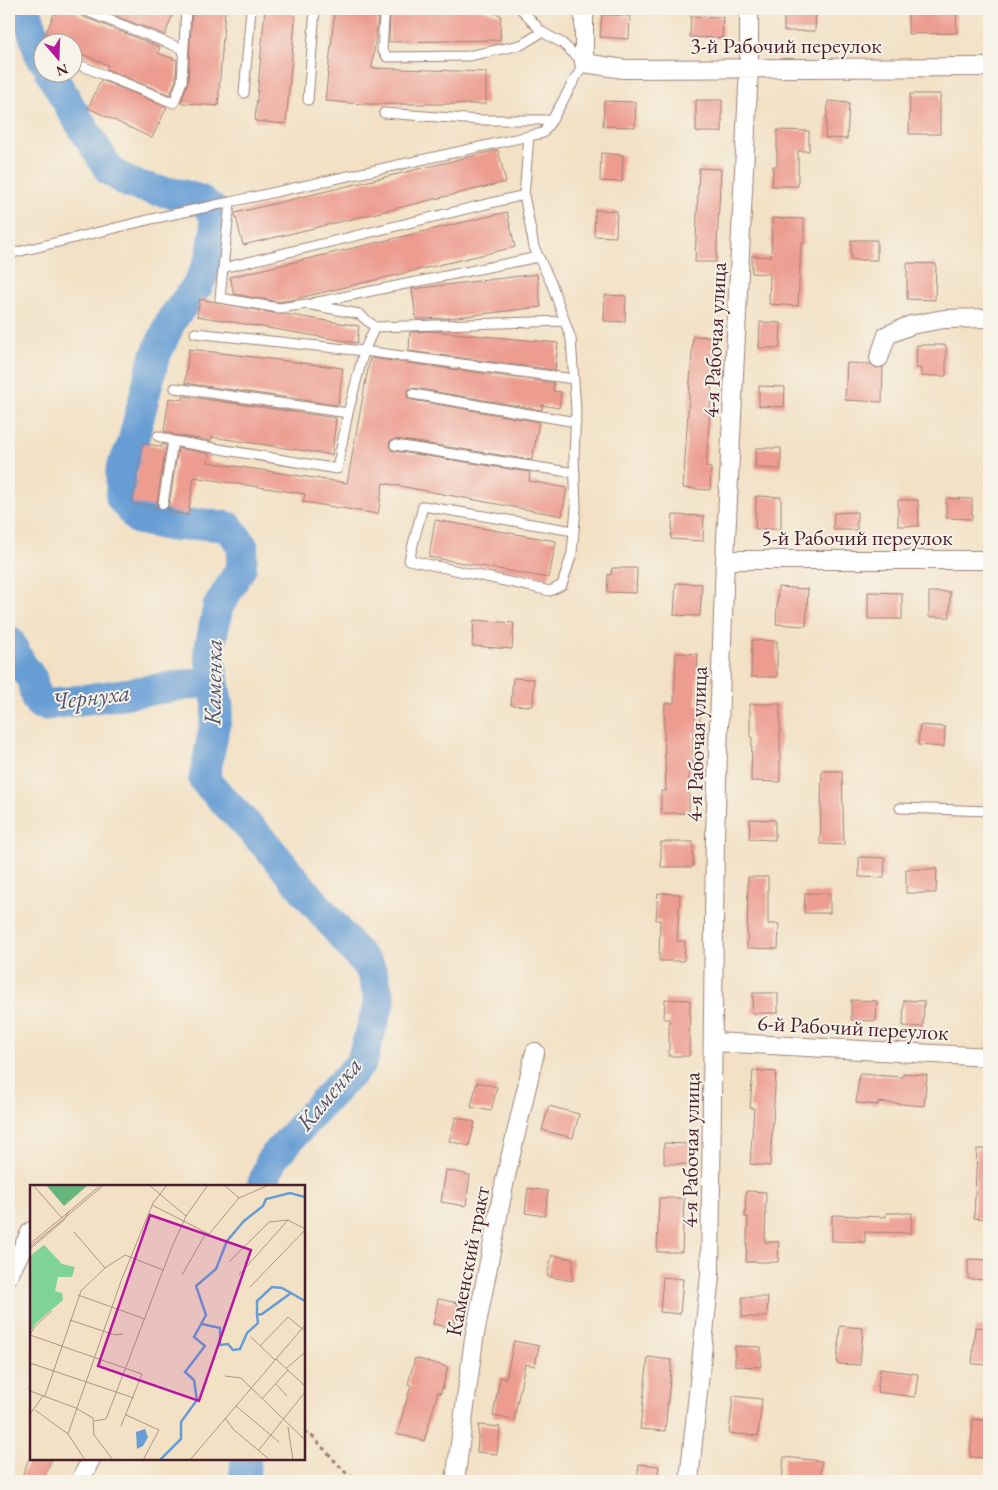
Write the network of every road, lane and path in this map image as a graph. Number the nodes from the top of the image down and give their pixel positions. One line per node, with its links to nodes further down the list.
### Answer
1 (81, 9): 10 (lane)
2 (186, 9): 10 (lane)
3 (250, 9): 15 (lane)
4 (315, 9): 16 (lane)
5 (521, 9): 9 (lane)
6 (584, 9): 11 (street)
7 (749, 9): 13 (street, 4-я Рабочая улица)
8 (384, 18): 9 (lane)
9 (542, 32): 11 (lane)
10 (183, 49): 12 (lane)
11 (584, 63): 13 (street, 3-й Рабочий переулок); 18 (lane)
12 (82, 66)
13 (749, 67): 14 (street, 3-й Рабочий переулок); 43 (street, 4-я Рабочая улица)
14 (989, 67)
15 (244, 93)
16 (308, 100)
17 (384, 113): 18 (lane)
18 (552, 120): 19 (lane)
19 (529, 136): 20 (lane); 21 (lane)
20 (524, 195): 23 (lane); 24 (lane)
21 (230, 202): 22 (lane); 24 (lane)
22 (9, 254)
23 (538, 257): 25 (lane); 27 (lane)
24 (223, 268): 25 (lane)
25 (307, 304): 28 (lane)
26 (989, 318): 31 (street)
27 (564, 321): 28 (lane); 32 (lane)
28 (375, 327): 30 (lane)
29 (195, 333): 30 (lane)
30 (364, 351): 32 (lane); 35 (lane)
31 (879, 358)
32 (574, 379): 36 (lane)
33 (175, 388): 35 (lane)
34 (413, 394): 36 (lane)
35 (348, 413): 38 (lane)
36 (576, 422): 40 (lane)
37 (158, 436): 38 (lane)
38 (173, 441): 41 (lane)
39 (395, 445): 40 (lane)
40 (575, 473): 42 (lane)
41 (163, 504)
42 (574, 531): 42 (lane)
43 (726, 560): 44 (street, 5-й Рабочий переулок); 47 (street, 4-я Рабочая улица)
44 (989, 560)
45 (900, 808): 46 (lane)
46 (989, 811)
47 (714, 1042): 49 (street, 6-й Рабочий переулок); 57 (street, 4-я Рабочая улица)
48 (535, 1052): 56 (street, Каменский тракт)
49 (989, 1057)
50 (30, 1233): 51 (street)
51 (9, 1275)
52 (305, 1433): 55 (path)
53 (90, 1460): 54 (street)
54 (80, 1481)
55 (359, 1481)
56 (455, 1481)
57 (689, 1481)

